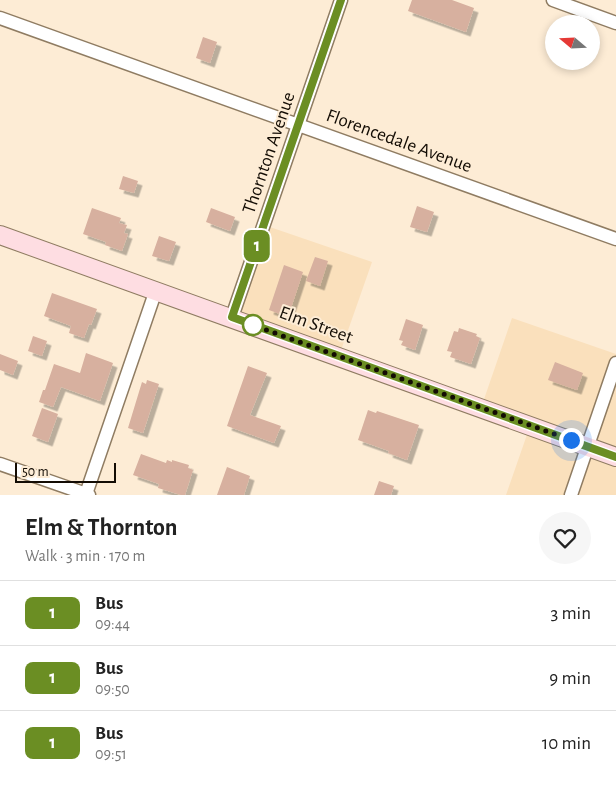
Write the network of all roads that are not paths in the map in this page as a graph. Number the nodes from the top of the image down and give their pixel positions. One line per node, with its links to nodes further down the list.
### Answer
1 (341, 0): 5 (street, Thornton Avenue)
2 (552, 0): 4 (street)
3 (0, 18): 5 (street, Florencedale Avenue)
4 (616, 23)
5 (299, 124): 7 (street, Florencedale Avenue); 9 (street, Thornton Avenue)
6 (0, 235): 8 (street, Elm Street)
7 (616, 238)
8 (156, 290): 9 (street, Elm Street); 14 (street)
9 (232, 317): 11 (street, Elm Street)
10 (616, 363): 11 (street)
11 (587, 446): 12 (street, Elm Street); 15 (street)
12 (616, 456)
13 (0, 464): 14 (street)
14 (87, 494)
15 (571, 495)

